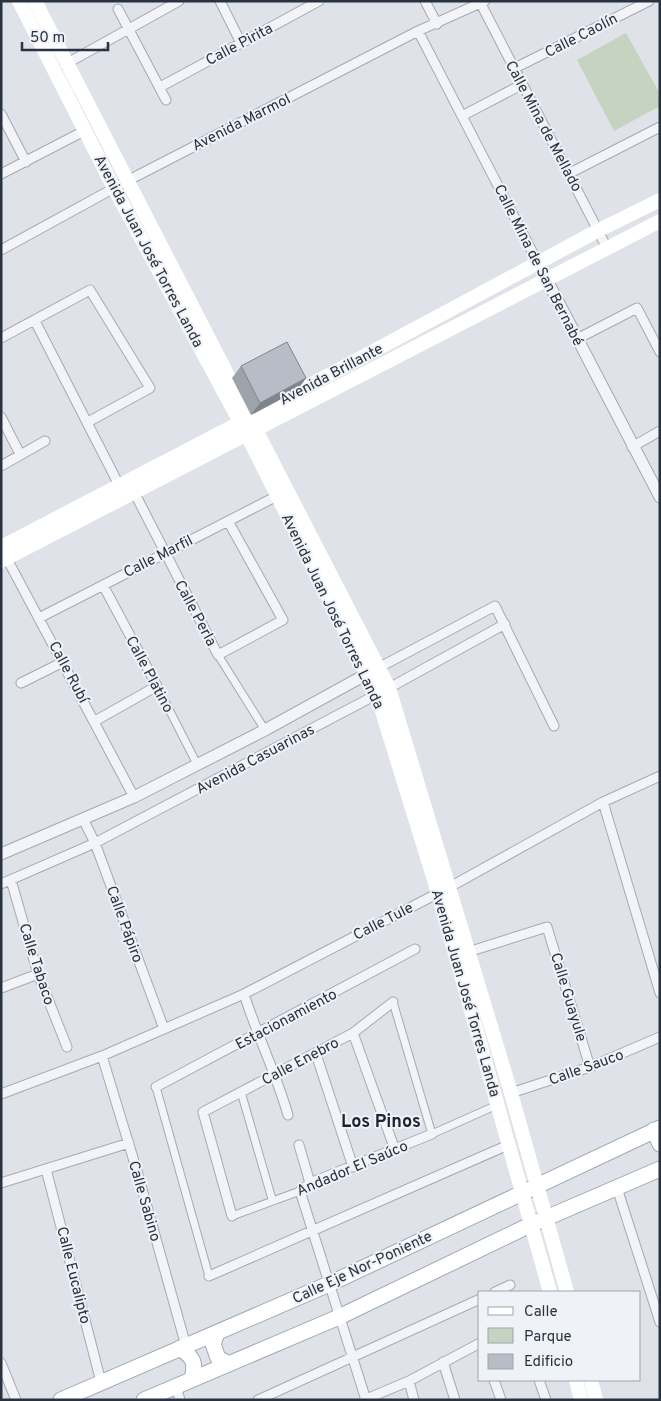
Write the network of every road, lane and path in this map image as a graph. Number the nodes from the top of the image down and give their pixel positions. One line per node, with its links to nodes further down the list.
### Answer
1 (19, 1): 14 (main road, Avenida Juan José Torres Landa)
2 (35, 1): 14 (main road, Avenida Juan José Torres Landa)
3 (180, 1): 11 (street)
4 (220, 1): 13 (street)
5 (319, 1): 13 (street, Calle Pirita)
6 (425, 1): 10 (street)
7 (649, 1): 15 (street, Calle Caolín)
8 (483, 2): 10 (street, Avenida Marmol); 15 (street, Calle Mina de Mellado)
9 (118, 9): 11 (street)
10 (437, 24): 12 (street, Avenida Marmol)
11 (129, 30): 14 (street); 17 (street)
12 (418, 31): 20 (street, Calle Mina de San Bernabé); 26 (street, Avenida Marmol)
13 (241, 43): 17 (street, Calle Pirita)
14 (61, 66): 22 (main road, Avenida Juan José Torres Landa); 26 (main road, Avenida Juan José Torres Landa)
15 (514, 69): 16 (street, Calle Mina de Mellado)
16 (521, 84): 20 (street); 24 (street, Calle Mina de Mellado)
17 (160, 87): 18 (street)
18 (166, 100)
19 (1, 114): 23 (street)
20 (462, 116): 33 (street, Calle Mina de San Bernabé)
21 (660, 127): 24 (street)
22 (86, 130): 23 (street); 27 (main road, Avenida Juan José Torres Landa)
23 (26, 162): 25 (street)
24 (570, 173): 30 (street, Calle Mina de Mellado)
25 (1, 174)
26 (127, 181): 27 (street, Avenida Marmol); 41 (main road, Avenida Juan José Torres Landa)
27 (114, 188): 32 (street, Avenida Marmol); 41 (main road, Avenida Juan José Torres Landa)
28 (660, 200): 30 (main road, Avenida Brillante)
29 (660, 221): 31 (main road, Avenida Brillante)
30 (599, 230): 31 (street, Calle Mina de Mellado); 33 (main road, Avenida Brillante)
31 (607, 248): 34 (main road, Avenida Brillante)
32 (1, 250)
33 (538, 263): 34 (street, Calle Mina de San Bernabé); 41 (main road, Avenida Brillante)
34 (547, 279): 37 (street, Calle Mina de San Bernabé); 41 (main road, Avenida Brillante)
35 (35, 321): 36 (street); 40 (street); 40 (street)
36 (1, 338)
37 (577, 339): 38 (street); 44 (street, Calle Mina de San Bernabé)
38 (660, 352)
39 (1, 417): 45 (street)
40 (88, 422): 47 (street)
41 (248, 427): 47 (main road, Avenida Brillante); 48 (main road, Avenida Brillante); 49 (main road, Avenida Juan José Torres Landa); 59 (main road, Avenida Juan José Torres Landa)
42 (660, 431): 44 (street)
43 (45, 441): 45 (street)
44 (632, 447): 50 (street, Calle Mina de San Bernabé)
45 (20, 454): 46 (street)
46 (1, 466)
47 (119, 485): 52 (main road, Avenida Brillante)
48 (134, 492): 52 (main road, Avenida Brillante); 53 (street, Calle Perla)
49 (277, 496): 51 (street, Calle Marfil); 60 (main road, Avenida Juan José Torres Landa)
50 (660, 498)
51 (228, 521): 53 (street, Calle Marfil); 57 (street)
52 (3, 553): 55 (street, Calle Rubí)
53 (164, 553): 54 (street, Calle Marfil); 57 (street, Calle Perla)
54 (103, 585): 55 (street, Calle Marfil); 62 (street, Calle Platino)
55 (40, 618): 58 (street, Calle Rubí)
56 (505, 624): 59 (street, Avenida Casuarinas); 63 (street, Avenida Casuarinas); 65 (street)
57 (218, 655): 66 (street, Calle Perla)
58 (63, 662): 61 (street); 64 (street, Calle Rubí)
59 (380, 666): 60 (street, Avenida Casuarinas); 63 (main road, Avenida Juan José Torres Landa)
60 (367, 675): 63 (main road, Avenida Juan José Torres Landa); 66 (street, Avenida Casuarinas)
61 (21, 683)
62 (158, 686): 64 (street); 67 (street, Calle Platino)
63 (383, 691): 72 (street, Avenida Casuarinas); 76 (main road, Avenida Juan José Torres Landa)
64 (95, 721): 69 (street, Calle Rubí)
65 (554, 726)
66 (265, 730): 67 (street, Avenida Casuarinas)
67 (197, 764): 69 (street, Avenida Casuarinas)
68 (660, 776): 70 (street, Calle Tule)
69 (134, 797): 71 (street, Avenida Casuarinas)
70 (603, 802): 76 (street, Calle Tule); 81 (street)
71 (83, 819): 72 (street, Calle Pápiro); 73 (street, Avenida Casuarinas)
72 (95, 843): 74 (street, Avenida Casuarinas); 84 (street, Calle Pápiro)
73 (1, 854)
74 (11, 880): 75 (street, Avenida Casuarinas); 79 (street, Calle Tabaco)
75 (1, 884)
76 (443, 890): 78 (main road, Avenida Juan José Torres Landa); 82 (street, Calle Tule); 97 (main road, Avenida Juan José Torres Landa)
77 (415, 949): 86 (street, Estacionamiento)
78 (468, 952): 91 (street, Calle Guayule); 95 (main road, Avenida Juan José Torres Landa)
79 (38, 974): 80 (street); 88 (street, Calle Tabaco)
80 (1, 988)
81 (660, 993)
82 (244, 994): 84 (street, Calle Tule); 86 (street)
83 (392, 1002): 85 (street, Calle Enebro); 99 (street)
84 (164, 1029): 90 (street, Calle Tule)
85 (353, 1033): 89 (street, Calle Enebro); 104 (street)
86 (257, 1035): 92 (street); 93 (street, Estacionamiento)
87 (660, 1037): 91 (street, Calle Sauco)
88 (67, 1047)
89 (316, 1054): 92 (street, Calle Enebro); 105 (street)
90 (102, 1056): 96 (street, Calle Tule); 101 (street, Calle Sabino)
91 (590, 1068): 95 (street, Calle Sauco)
92 (276, 1074): 94 (street, Calle Enebro); 98 (street)
93 (156, 1087): 119 (street)
94 (241, 1092): 114 (street); 115 (street, Calle Enebro)
95 (511, 1093): 110 (main road, Avenida Juan José Torres Landa)
96 (1, 1094)
97 (497, 1105): 99 (street, Andador El Saúco); 103 (main road, Avenida Juan José Torres Landa)
98 (288, 1115)
99 (432, 1134): 104 (street, Andador El Saúco)
100 (658, 1134): 110 (main road, Calle Eje Nor-Poniente)
101 (129, 1143): 106 (street); 130 (street, Calle Sabino)
102 (299, 1145): 109 (street)
103 (508, 1145): 113 (main road, Avenida Juan José Torres Landa); 118 (street)
104 (395, 1150): 105 (street, Andador El Saúco)
105 (353, 1167): 109 (street, Andador El Saúco)
106 (46, 1169): 108 (street); 140 (street, Calle Eucalipto)
107 (660, 1170): 111 (main road)
108 (1, 1183)
109 (310, 1183): 112 (street, Andador El Saúco)
110 (537, 1185): 113 (main road, Calle Eje Nor-Poniente); 116 (main road, Avenida Juan José Torres Landa)
111 (617, 1188): 116 (main road); 127 (street)
112 (300, 1191): 114 (street, Andador El Saúco); 118 (street)
113 (521, 1193): 117 (main road, Avenida Juan José Torres Landa); 120 (main road, Calle Eje Nor-Poniente)
114 (272, 1199): 115 (street, Andador El Saúco)
115 (232, 1216)
116 (546, 1217): 117 (main road); 124 (main road, Avenida Juan José Torres Landa)
117 (530, 1224): 123 (main road, Avenida Juan José Torres Landa); 126 (main road)
118 (312, 1231): 119 (street); 120 (street)
119 (209, 1276)
120 (329, 1284): 126 (street); 128 (main road, Calle Eje Nor-Poniente)
121 (510, 1286): 122 (street)
122 (498, 1291)
123 (550, 1291)
124 (566, 1291)
125 (478, 1300): 131 (street)
126 (339, 1317): 131 (street); 134 (main road)
127 (660, 1322)
128 (217, 1333): 130 (main road, Calle Eje Nor-Poniente); 134 (main road)
129 (478, 1344): 132 (street)
130 (183, 1347): 135 (main road); 140 (main road, Calle Eje Nor-Poniente)
131 (352, 1357): 146 (street); 147 (street)
132 (443, 1362): 141 (street); 149 (street)
133 (1, 1363): 143 (street)
134 (229, 1364): 135 (main road)
135 (192, 1379): 142 (main road)
136 (494, 1381): 150 (street)
137 (539, 1381): 151 (street)
138 (576, 1381): 152 (main road)
139 (591, 1381): 153 (main road)
140 (101, 1382): 144 (main road, Calle Eje Nor-Poniente)
141 (408, 1382): 147 (street); 148 (street)
142 (178, 1393): 145 (main road)
143 (16, 1400)
144 (61, 1400)
145 (144, 1400)
146 (258, 1400)
147 (365, 1400)
148 (414, 1400)
149 (456, 1400)
150 (501, 1400)
151 (546, 1400)
152 (581, 1400)
153 (596, 1400)

